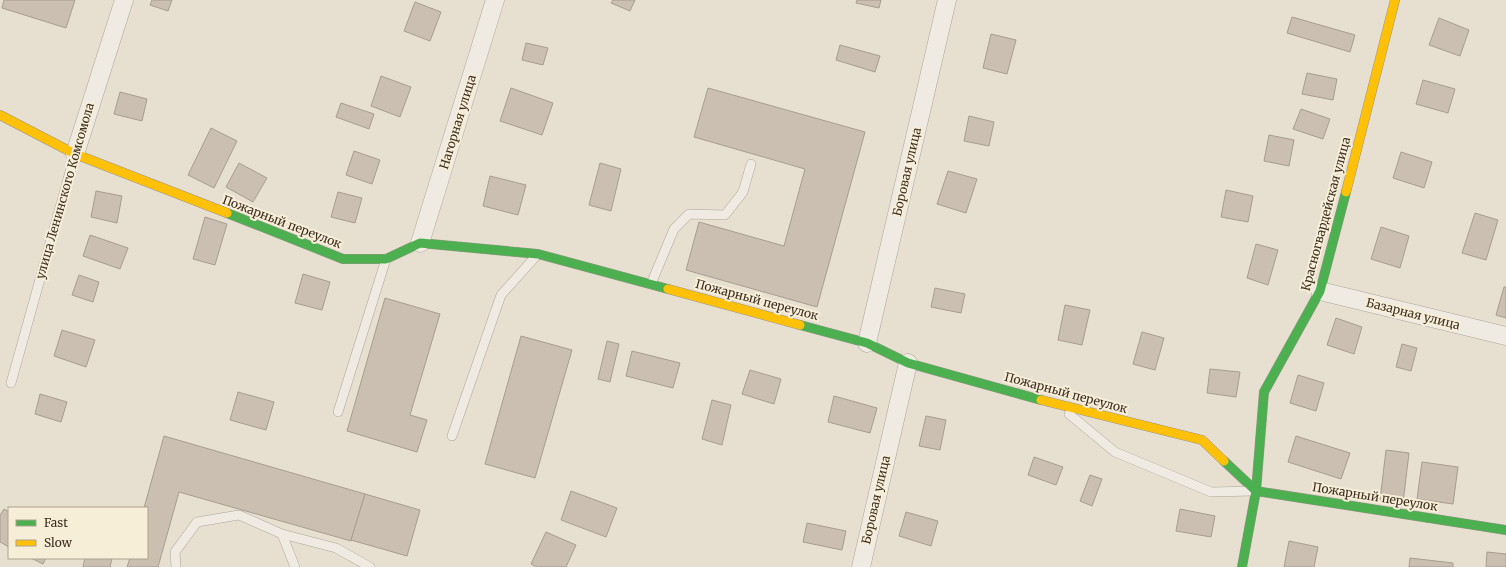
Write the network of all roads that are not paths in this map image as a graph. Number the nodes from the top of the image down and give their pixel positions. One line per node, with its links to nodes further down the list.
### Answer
1 (124, 0): 6 (street, улица Ленинского Комсомола)
2 (495, 0): 8 (street, Нагорная улица)
3 (947, 0): 14 (street, Боровая улица)
4 (1395, 0): 12 (street, Красногвардейская улица)
5 (0, 114): 6 (street, Пожарный переулок)
6 (75, 154): 10 (street, Пожарный переулок); 16 (lane, улица Ленинского Комсомола)
7 (751, 164): 11 (lane)
8 (420, 243): 9 (street, Пожарный переулок); 10 (street, Пожарный переулок)
9 (538, 254): 11 (street, Пожарный переулок); 19 (lane)
10 (386, 259): 18 (lane)
11 (651, 284): 14 (street, Пожарный переулок)
12 (1320, 291): 13 (street, Базарная улица); 20 (street, Красногвардейская улица)
13 (1506, 336)
14 (867, 343): 15 (street, Пожарный переулок)
15 (908, 362): 17 (street, Пожарный переулок); 26 (street, Боровая улица)
16 (11, 383)
17 (1059, 405): 20 (street, Пожарный переулок); 20 (lane)
18 (338, 412)
19 (452, 436)
20 (1256, 491): 21 (street, Пожарный переулок); 27 (street, Красногвардейская улица)
21 (1506, 530)
22 (282, 534): 23 (lane); 24 (lane); 25 (lane)
23 (176, 567)
24 (295, 567)
25 (370, 567)
26 (861, 567)
27 (1242, 567)

